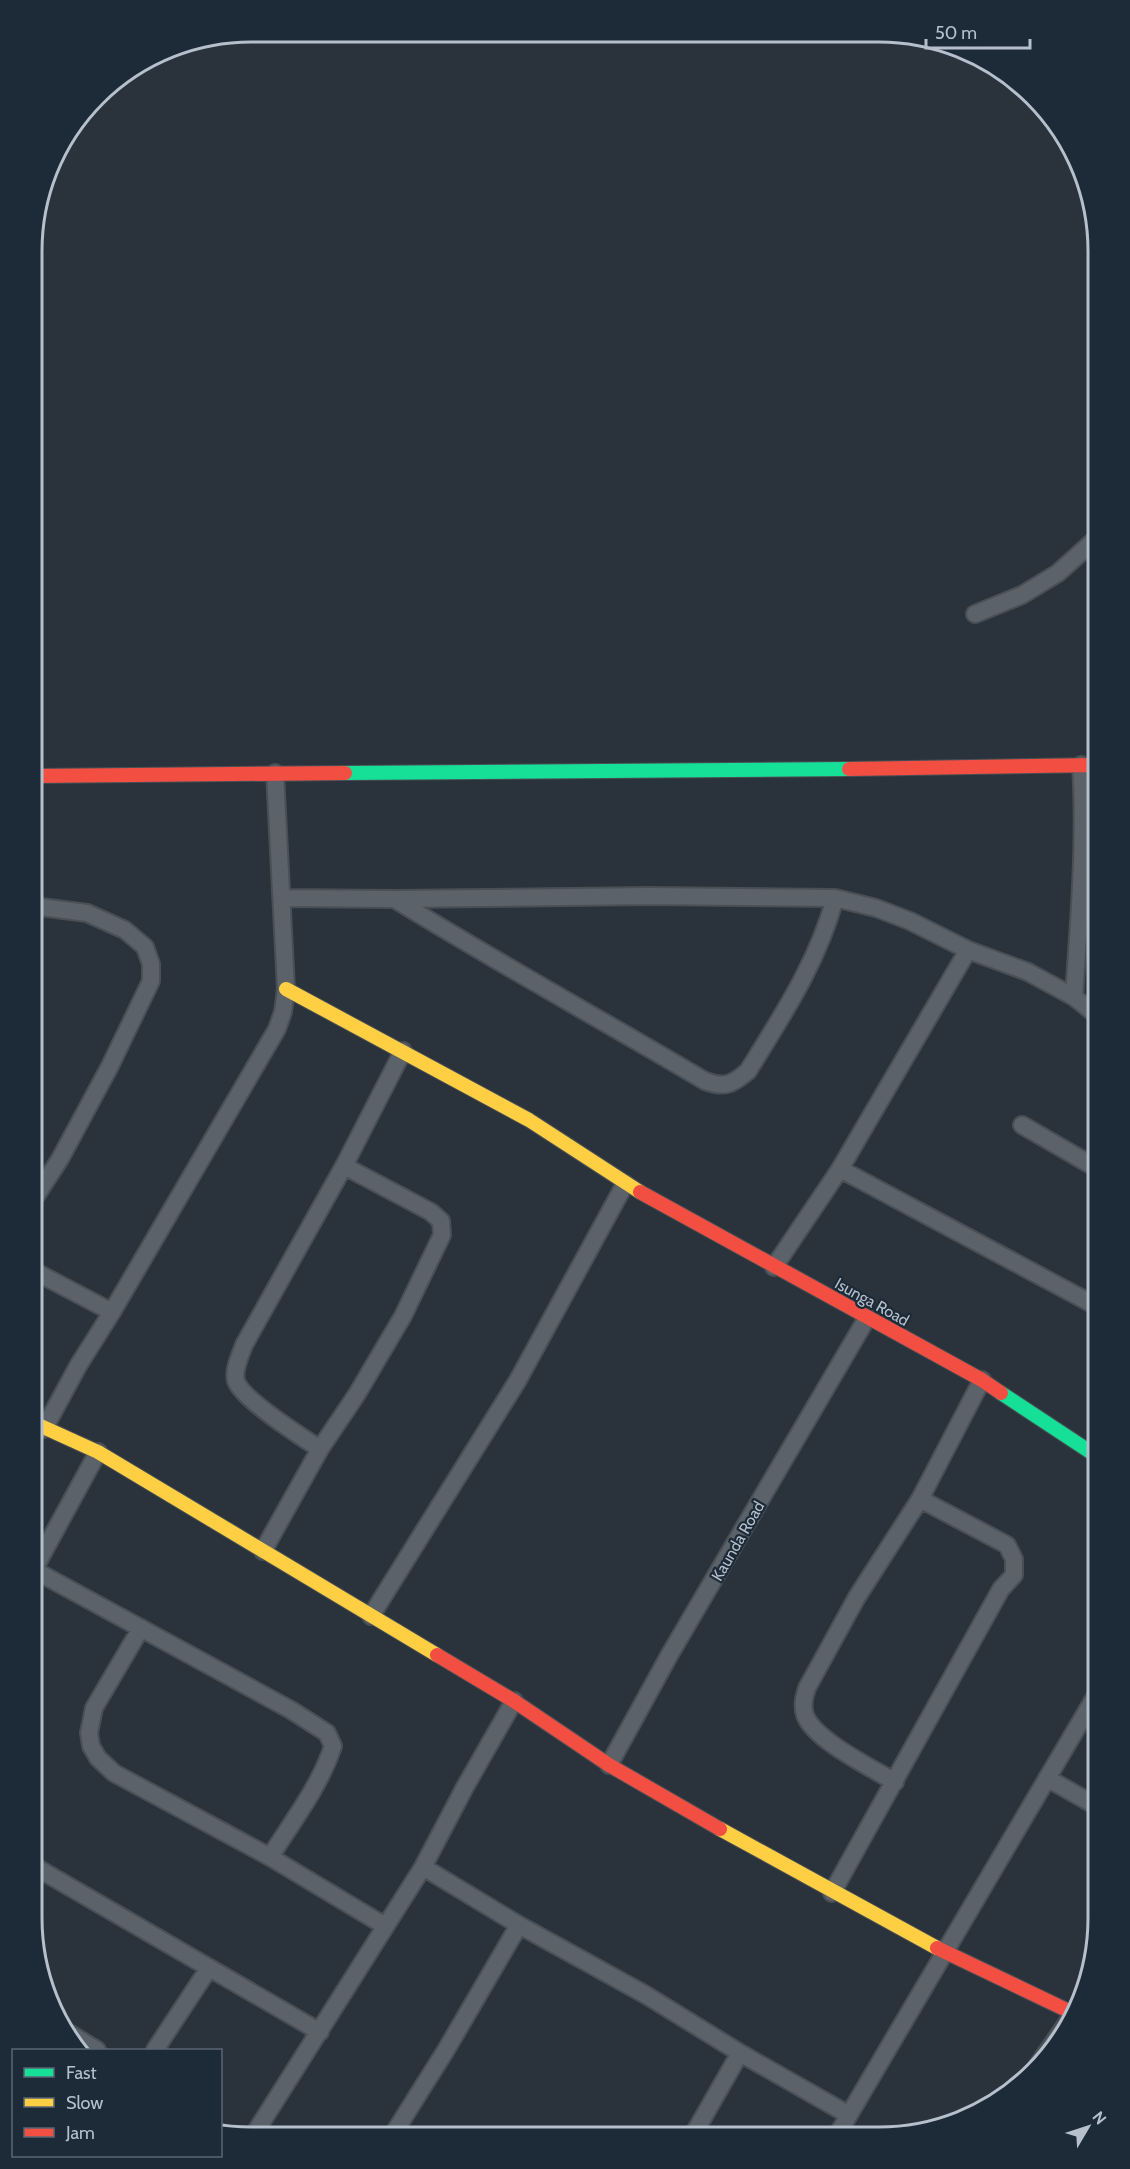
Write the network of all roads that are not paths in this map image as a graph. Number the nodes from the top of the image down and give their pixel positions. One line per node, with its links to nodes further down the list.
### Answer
1 (1088, 546): 2 (street)
2 (975, 614)
3 (1081, 765): 4 (street); 5 (street); 13 (street)
4 (1088, 765)
5 (275, 773): 6 (street); 7 (street)
6 (42, 776)
7 (282, 898): 9 (street); 12 (street)
8 (835, 898): 9 (street); 9 (street); 11 (street)
9 (395, 899)
10 (42, 908): 21 (street)
11 (968, 950): 13 (street); 19 (street)
12 (286, 989): 15 (street, Isunga Road); 25 (street)
13 (1074, 998): 14 (street)
14 (1088, 1008)
15 (403, 1051): 18 (street); 20 (street, Isunga Road)
16 (1022, 1125): 17 (street)
17 (1088, 1162)
18 (344, 1166): 30 (street); 30 (street)
19 (840, 1169): 22 (street); 24 (street)
20 (625, 1184): 22 (street, Isunga Road); 37 (street)
21 (42, 1187)
22 (774, 1267): 26 (street, Isunga Road)
23 (42, 1275): 25 (street)
24 (1088, 1302)
25 (112, 1312): 28 (street)
26 (867, 1318): 27 (street, Isunga Road); 41 (street, Kaunda Road)
27 (982, 1380): 31 (street, Isunga Road); 33 (street)
28 (42, 1420)
29 (42, 1428): 32 (street)
30 (320, 1449): 34 (street)
31 (1088, 1449)
32 (98, 1452): 34 (street); 35 (street)
33 (920, 1499): 43 (street); 43 (street)
34 (263, 1551): 37 (street)
35 (42, 1555)
36 (42, 1576): 38 (street)
37 (371, 1616): 39 (street)
38 (141, 1628): 45 (street); 45 (street)
39 (514, 1701): 41 (street); 46 (street)
40 (1088, 1709): 42 (street)
41 (609, 1765): 48 (street)
42 (1047, 1778): 44 (street); 51 (street)
43 (895, 1782): 48 (street)
44 (1088, 1801)
45 (270, 1857): 50 (street)
46 (423, 1867): 49 (street); 50 (street)
47 (42, 1871): 52 (street)
48 (832, 1893): 51 (street)
49 (519, 1925): 56 (street); 59 (street)
50 (385, 1926): 54 (street)
51 (943, 1952): 53 (street); 57 (street)
52 (209, 1968): 54 (street); 55 (street)
53 (1066, 2009)
54 (320, 2032): 58 (street)
55 (156, 2049)
56 (740, 2053): 57 (street); 60 (street)
57 (849, 2115): 61 (street)
58 (264, 2127)
59 (398, 2127)
60 (698, 2127)
61 (842, 2127)

